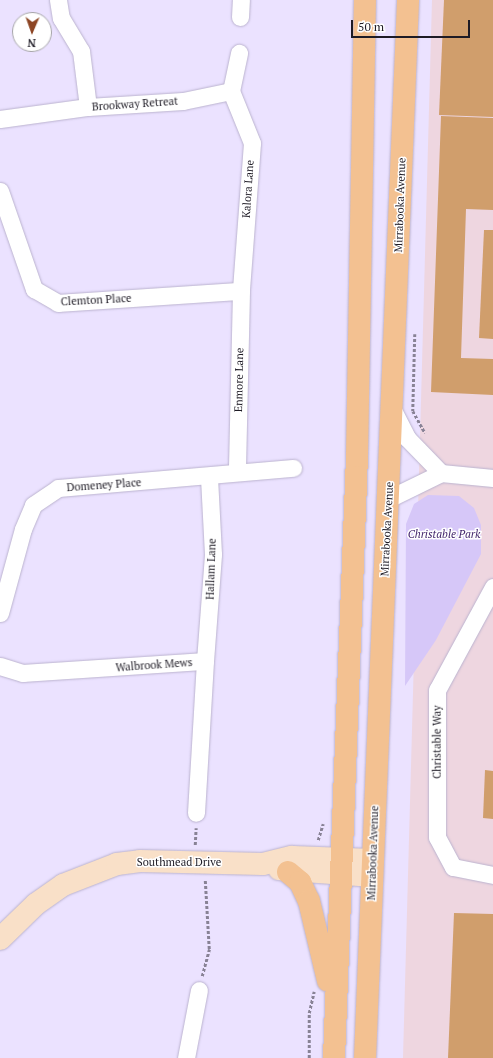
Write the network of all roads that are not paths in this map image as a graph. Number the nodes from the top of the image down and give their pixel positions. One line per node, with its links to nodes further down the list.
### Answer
1 (58, 0): 8 (street)
2 (241, 0): 5 (street)
3 (365, 0): 25 (main road)
4 (408, 0): 12 (main road, Mirrabooka Avenue)
5 (240, 17)
6 (239, 53): 7 (street)
7 (231, 91): 8 (street, Brookway Retreat); 11 (street, Kalora Lane)
8 (88, 107): 9 (street, Brookway Retreat)
9 (0, 119)
10 (0, 191): 11 (street, Clemton Place)
11 (240, 291): 14 (street, Enmore Lane)
12 (392, 408): 15 (street); 18 (main road, Mirrabooka Avenue)
13 (293, 468): 14 (street, Domeney Place)
14 (237, 470): 16 (street, Domeney Place)
15 (441, 473): 17 (street); 18 (street)
16 (209, 477): 20 (street, Domeney Place); 21 (street, Hallam Lane)
17 (493, 478)
18 (388, 499): 26 (main road, Mirrabooka Avenue)
19 (493, 587): 28 (street, Christable Way)
20 (0, 613)
21 (205, 661): 22 (street, Walbrook Mews); 23 (street, Walbrook Mews)
22 (0, 666)
23 (196, 813)
24 (262, 864): 25 (street, Southmead Drive); 27 (street, Southmead Drive); 29 (street, Southmead Drive)
25 (343, 868): 26 (street, Southmead Drive); 27 (street, Southmead Drive); 31 (main road)
26 (372, 868): 34 (main road, Mirrabooka Avenue)
27 (288, 872): 31 (main road)
28 (493, 875)
29 (2, 931)
30 (199, 990): 32 (street)
31 (335, 1022): 33 (main road)
32 (186, 1058)
33 (334, 1058)
34 (365, 1058)

